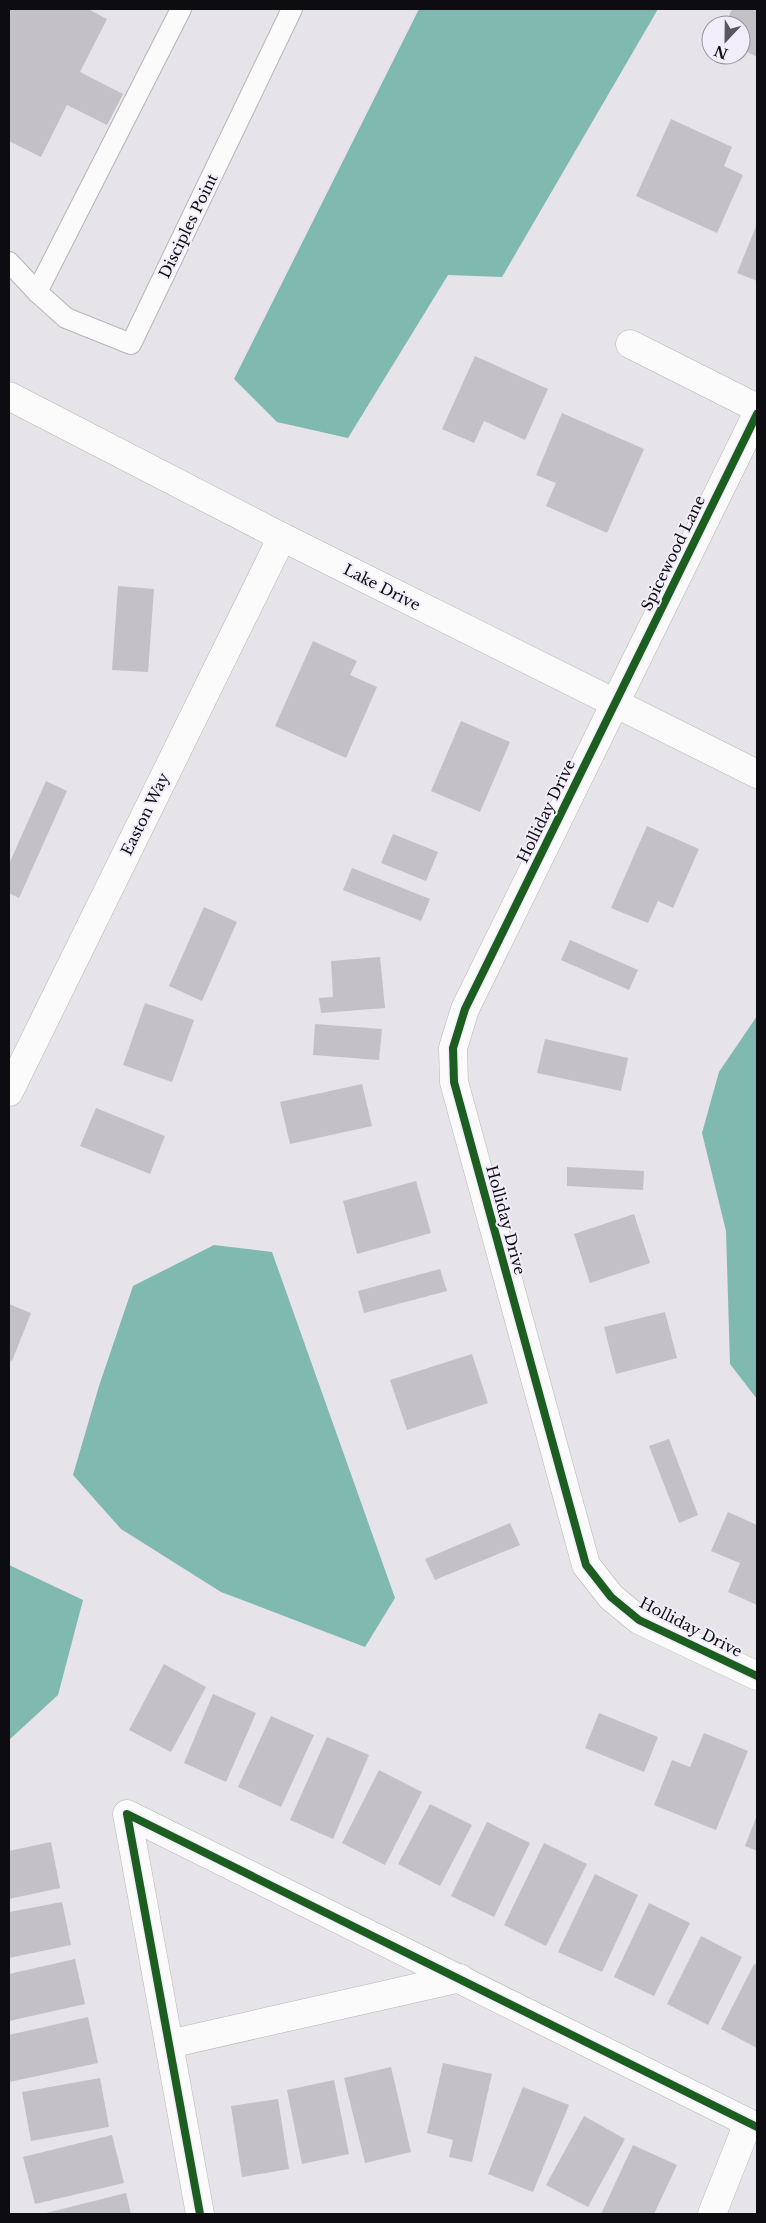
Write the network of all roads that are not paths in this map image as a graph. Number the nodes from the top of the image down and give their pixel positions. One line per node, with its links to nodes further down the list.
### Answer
1 (181, 9): 4 (lane)
2 (292, 9): 4 (lane, Disciples Point)
3 (9, 262): 4 (lane, Disciples Point)
4 (37, 292)
5 (630, 344): 7 (street)
6 (9, 396): 9 (street, Lake Drive)
7 (757, 408)
8 (757, 414): 10 (street, Spicewood Lane)
9 (282, 537): 10 (street, Lake Drive); 12 (street, Easton Way)
10 (614, 704): 11 (street, Lake Drive); 13 (street, Holliday Drive)
11 (757, 774)
12 (9, 1092)
13 (757, 1676)
14 (460, 1978): 15 (street); 15 (street); 16 (street)
15 (169, 2044): 17 (street)
16 (753, 2125): 18 (street)
17 (200, 2214)
18 (712, 2214)

